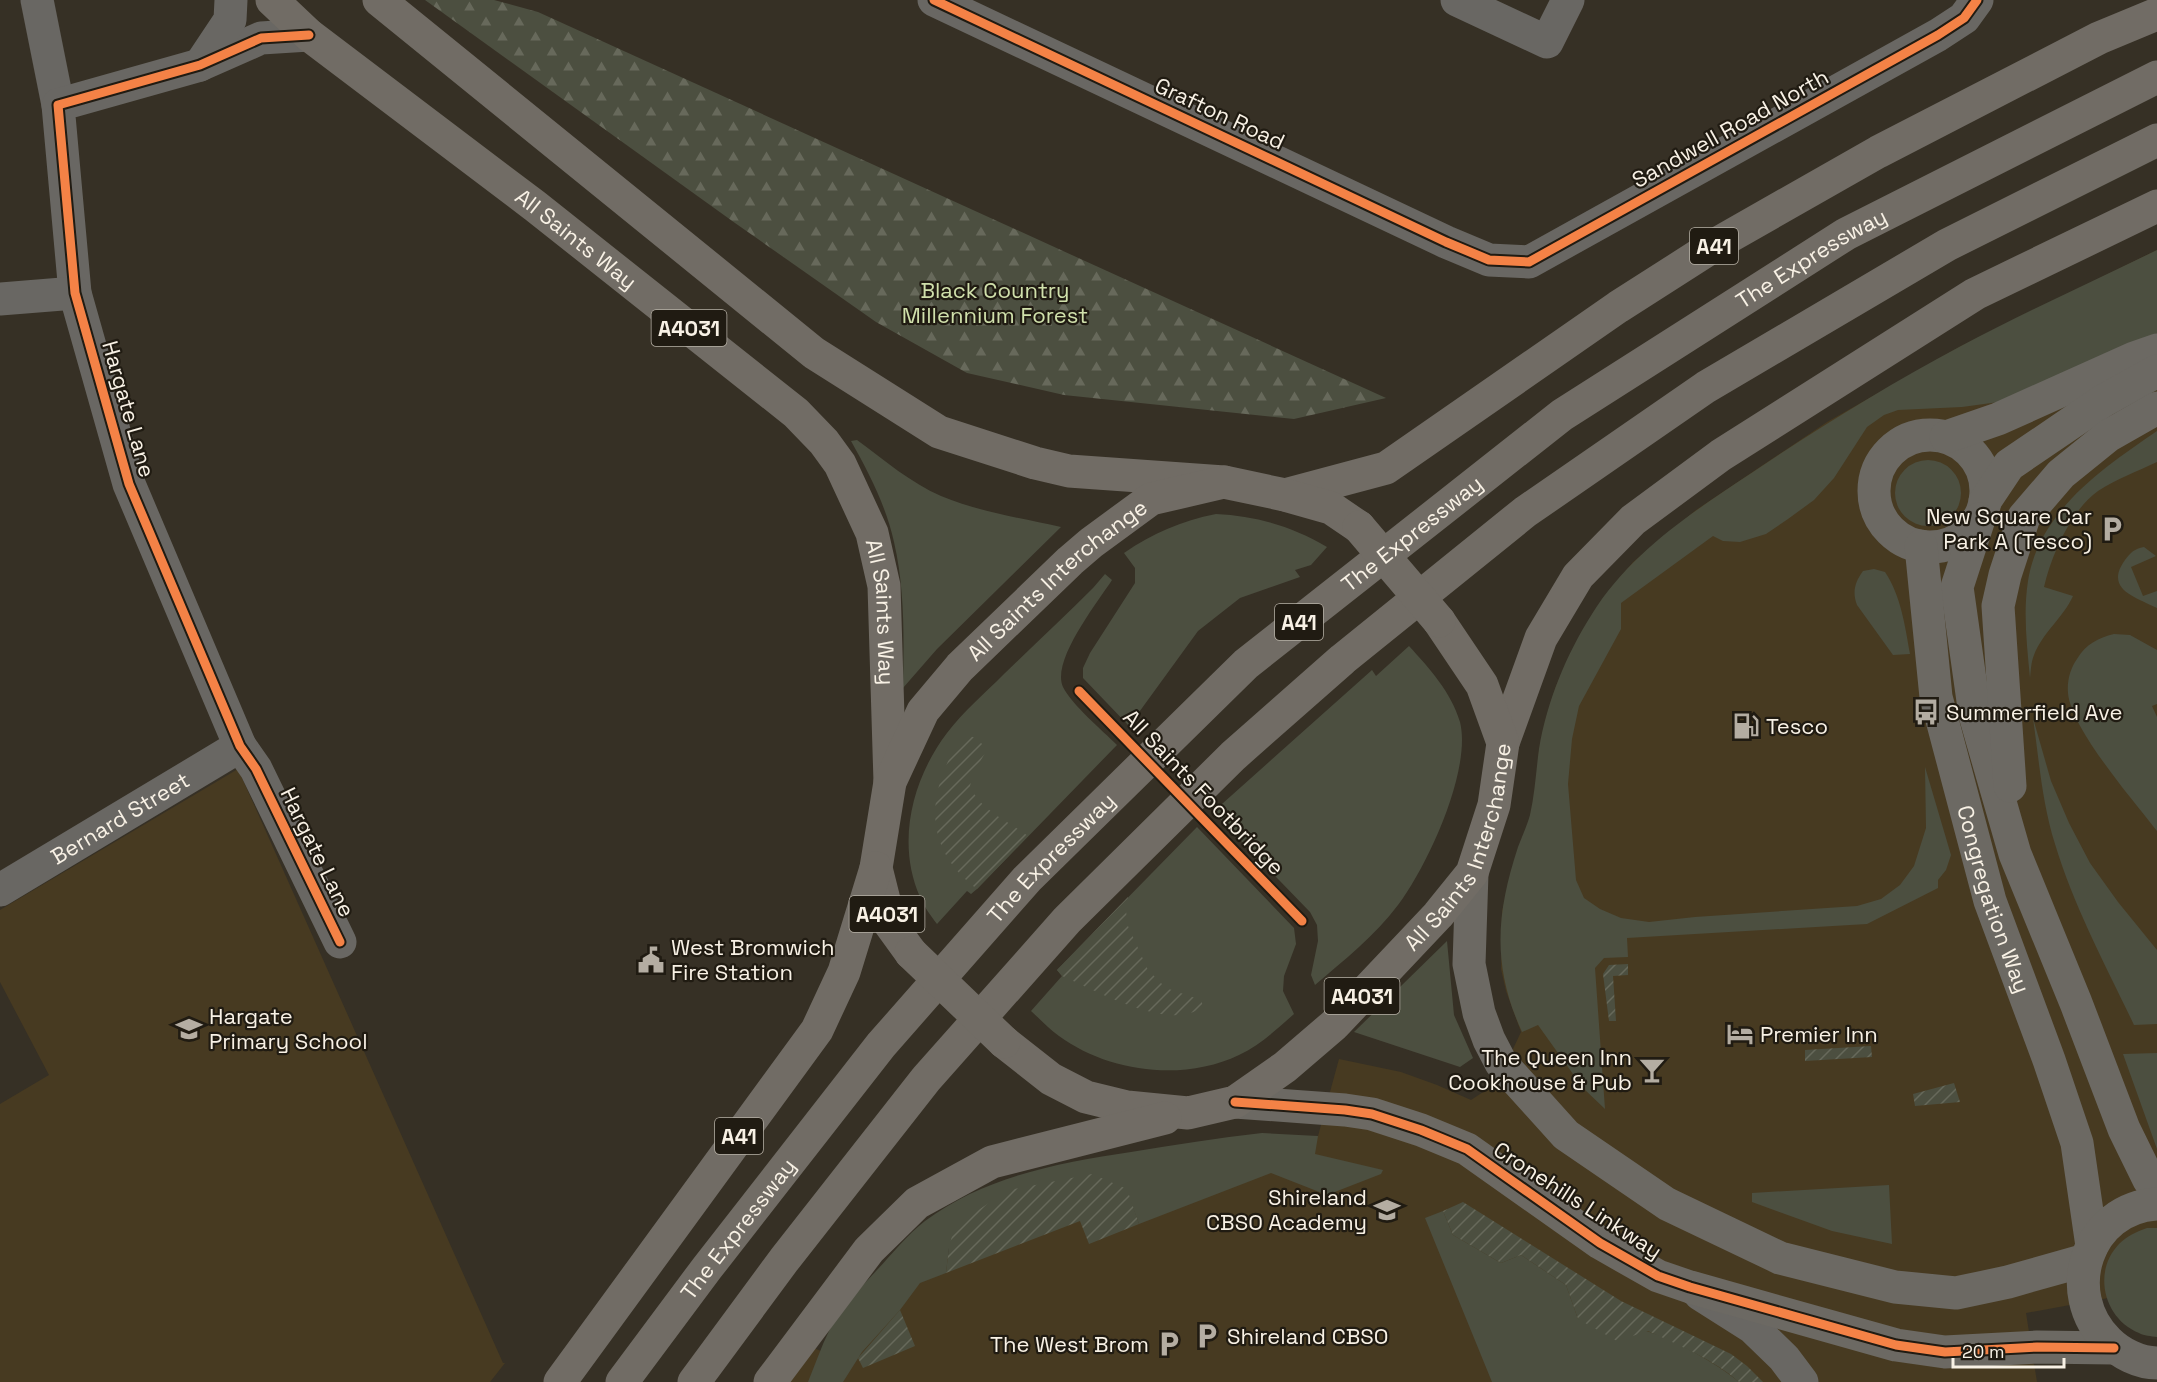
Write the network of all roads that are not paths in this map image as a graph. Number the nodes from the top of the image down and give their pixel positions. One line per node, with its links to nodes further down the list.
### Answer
1 (37, 0): 13 (street, Hargate Lane)
2 (231, 0): 11 (street)
3 (272, 0): 10 (highway, All Saints Way / A4031)
4 (380, 0): 23 (highway, A4031)
5 (934, 0): 16 (street, Grafton Road)
6 (1457, 0): 7 (street)
7 (1568, 0)
8 (1977, 0): 16 (street, Sandwell Road North)
9 (2157, 14): 24 (highway, A41)
10 (309, 35): 11 (street); 29 (highway, All Saints Way / A4031)
11 (201, 65): 13 (street)
12 (2157, 77): 44 (highway, The Expressway / A41)
13 (58, 105): 17 (street, Hargate Lane)
14 (2157, 140): 45 (highway, A41)
15 (2157, 206): 27 (highway)
16 (1489, 260)
17 (75, 293): 18 (street); 28 (street, Hargate Lane)
18 (0, 299)
19 (2157, 350): 22 (street)
20 (2157, 371): 25 (street, Congregation Way)
21 (2157, 408): 30 (street)
22 (1946, 437): 25 (street, Congregation Way); 26 (street)
23 (1224, 483): 24 (highway, All Saints Interchange / A4031); 29 (highway, All Saints Interchange / A4031)
24 (1285, 495): 27 (highway, All Saints Interchange / A4031, bridge)
25 (1982, 510): 26 (street, Congregation Way); 30 (street, Congregation Way)
26 (1920, 546): 39 (street, Congregation Way)
27 (1503, 743): 32 (highway, All Saints Interchange / A4031)
28 (240, 746): 33 (street, Bernard Street); 34 (street, Hargate Lane)
29 (890, 782): 31 (highway, All Saints Interchange / A4031)
30 (2015, 854): 37 (street, Congregation Way)
31 (876, 868): 36 (highway, All Saints Interchange / A4031, bridge); 43 (highway, A41)
32 (1472, 873): 35 (highway, All Saints Interchange / A4031); 39 (street, Cronehills Linkway)
33 (0, 890)
34 (340, 942)
35 (1235, 1102): 36 (highway, All Saints Interchange / A4031); 40 (street, Cronehills Linkway)
36 (1188, 1113): 46 (highway)
37 (2157, 1186)
38 (2157, 1204): 39 (street)
39 (2089, 1253): 41 (street, Cronehills Linkway)
40 (1690, 1287): 41 (street, Cronehills Linkway); 47 (street)
41 (2115, 1348): 42 (street, Cronehills Linkway)
42 (2155, 1363)
43 (560, 1382)
44 (622, 1382)
45 (694, 1382)
46 (770, 1382)
47 (1802, 1382)

